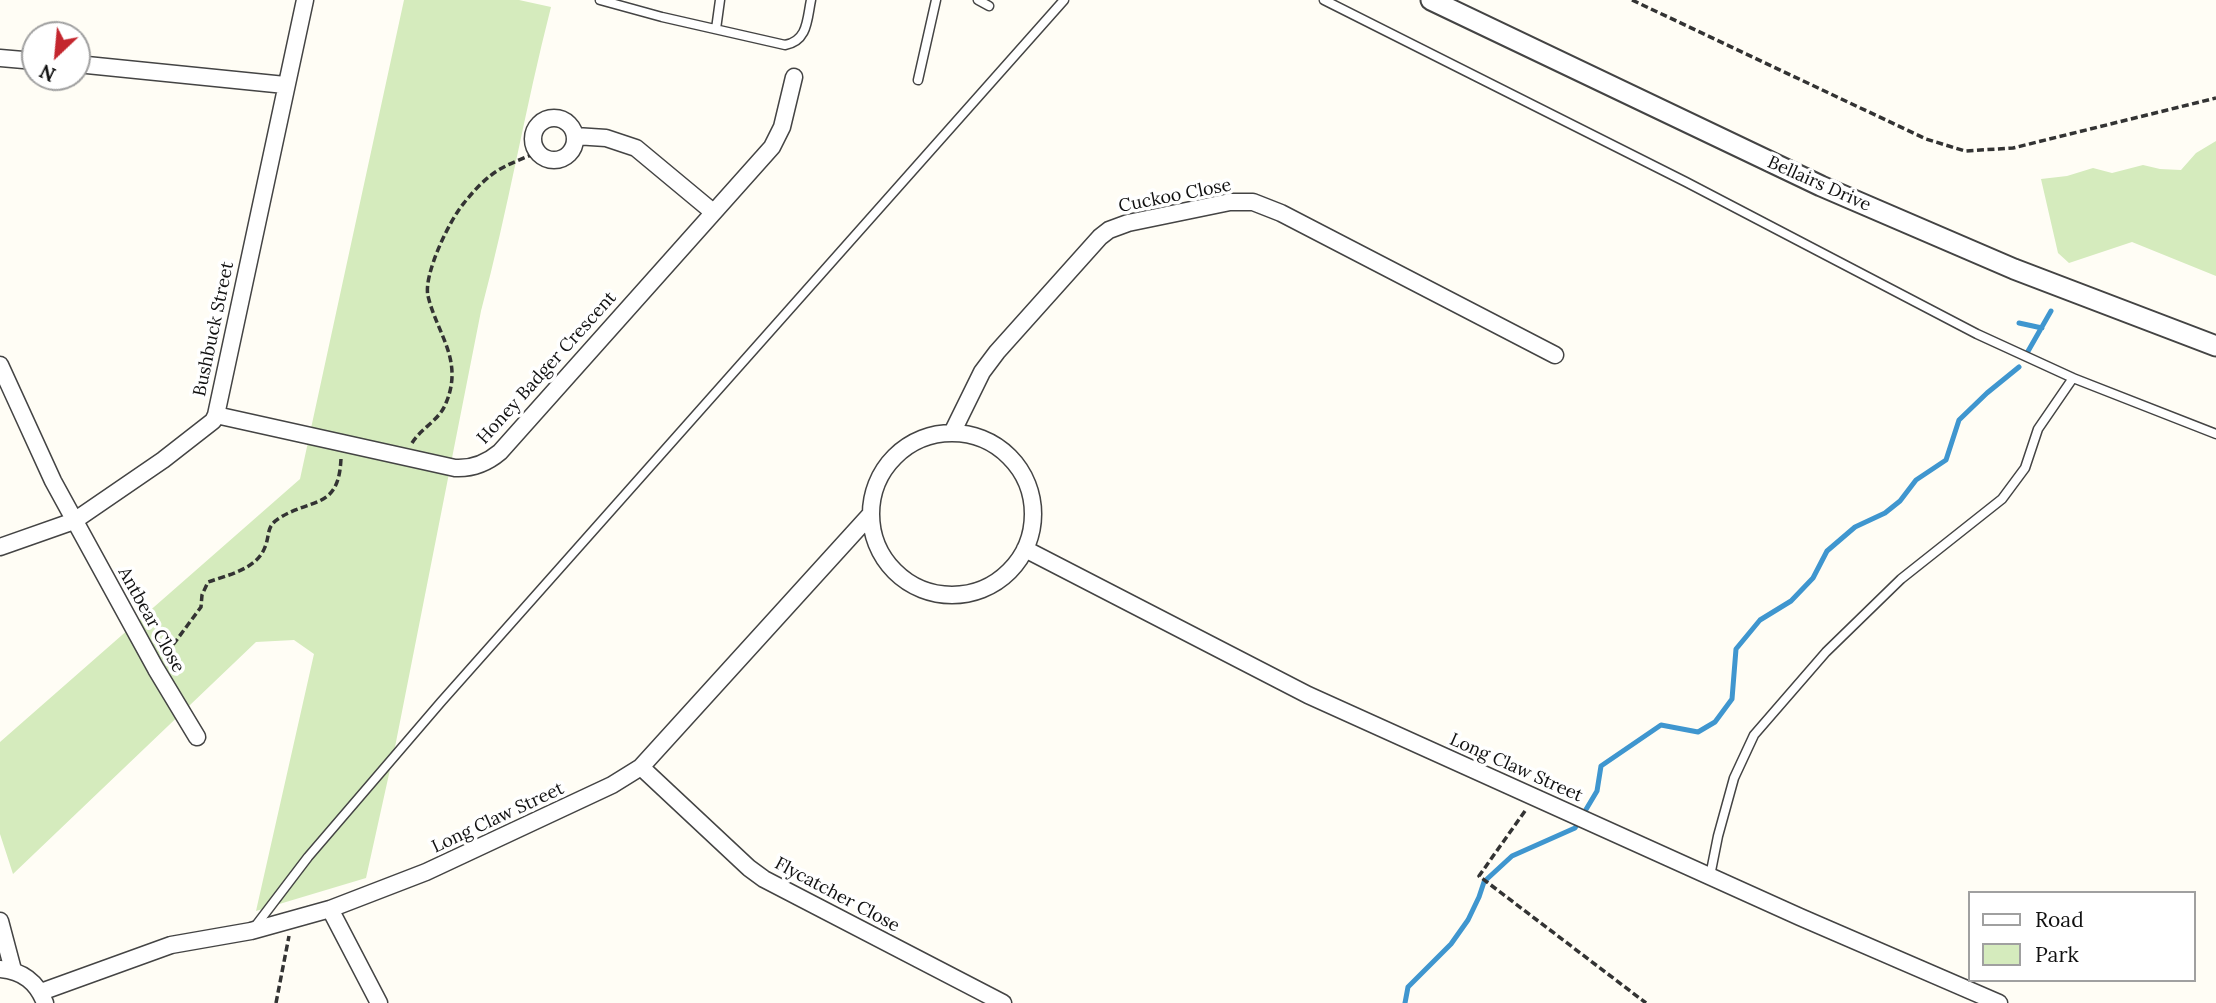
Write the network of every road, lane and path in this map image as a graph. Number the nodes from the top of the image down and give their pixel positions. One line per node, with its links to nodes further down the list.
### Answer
1 (305, 0): 18 (street, Bushbuck Street)
2 (602, 0): 12 (lane)
3 (720, 0): 12 (lane)
4 (811, 0): 12 (lane)
5 (936, 0): 17 (lane)
6 (978, 0): 11 (lane)
7 (1064, 0): 44 (lane)
8 (1324, 0): 26 (lane)
9 (1432, 0): 23 (street, Bellairs Drive)
10 (1632, 0): 19 (path)
11 (989, 6)
12 (716, 29)
13 (0, 58): 14 (street)
14 (21, 60)
15 (91, 65): 18 (street)
16 (794, 77): 22 (street, Honey Badger Crescent)
17 (918, 80)
18 (285, 85): 27 (street, Bushbuck Street)
19 (2216, 98)
20 (575, 136): 21 (street); 21 (street); 22 (street)
21 (538, 152): 31 (path)
22 (713, 212): 31 (street, Honey Badger Crescent)
23 (2216, 346)
24 (1555, 355): 28 (street, Cuckoo Close)
25 (0, 365): 33 (street, Antbear Close)
26 (2073, 379): 29 (lane); 40 (lane)
27 (216, 415): 30 (street, Honey Badger Crescent); 33 (street, Bushbuck Street)
28 (952, 432): 32 (street); 35 (street)
29 (2216, 434)
30 (342, 442): 31 (street, Honey Badger Crescent); 36 (path)
31 (409, 457)
32 (870, 515): 35 (street); 38 (street, Long Claw Street)
33 (74, 521): 34 (street, Bushbuck Street); 36 (street, Antbear Close)
34 (0, 547)
35 (1025, 549): 39 (street, Long Claw Street)
36 (156, 669): 37 (street, Antbear Close)
37 (197, 737)
38 (641, 768): 41 (street, Long Claw Street); 49 (street, Flycatcher Close)
39 (1541, 801): 40 (street, Long Claw Street); 50 (path)
40 (1710, 876): 51 (street, Long Claw Street)
41 (330, 909): 43 (street, Long Claw Street); 48 (street)
42 (0, 921): 45 (street)
43 (291, 921): 44 (street, Long Claw Street); 47 (path)
44 (251, 931): 46 (street, Long Claw Street)
45 (7, 969): 46 (street)
46 (43, 998)
47 (276, 1003)
48 (379, 1003)
49 (1003, 1003)
50 (1646, 1003)
51 (1999, 1003)

